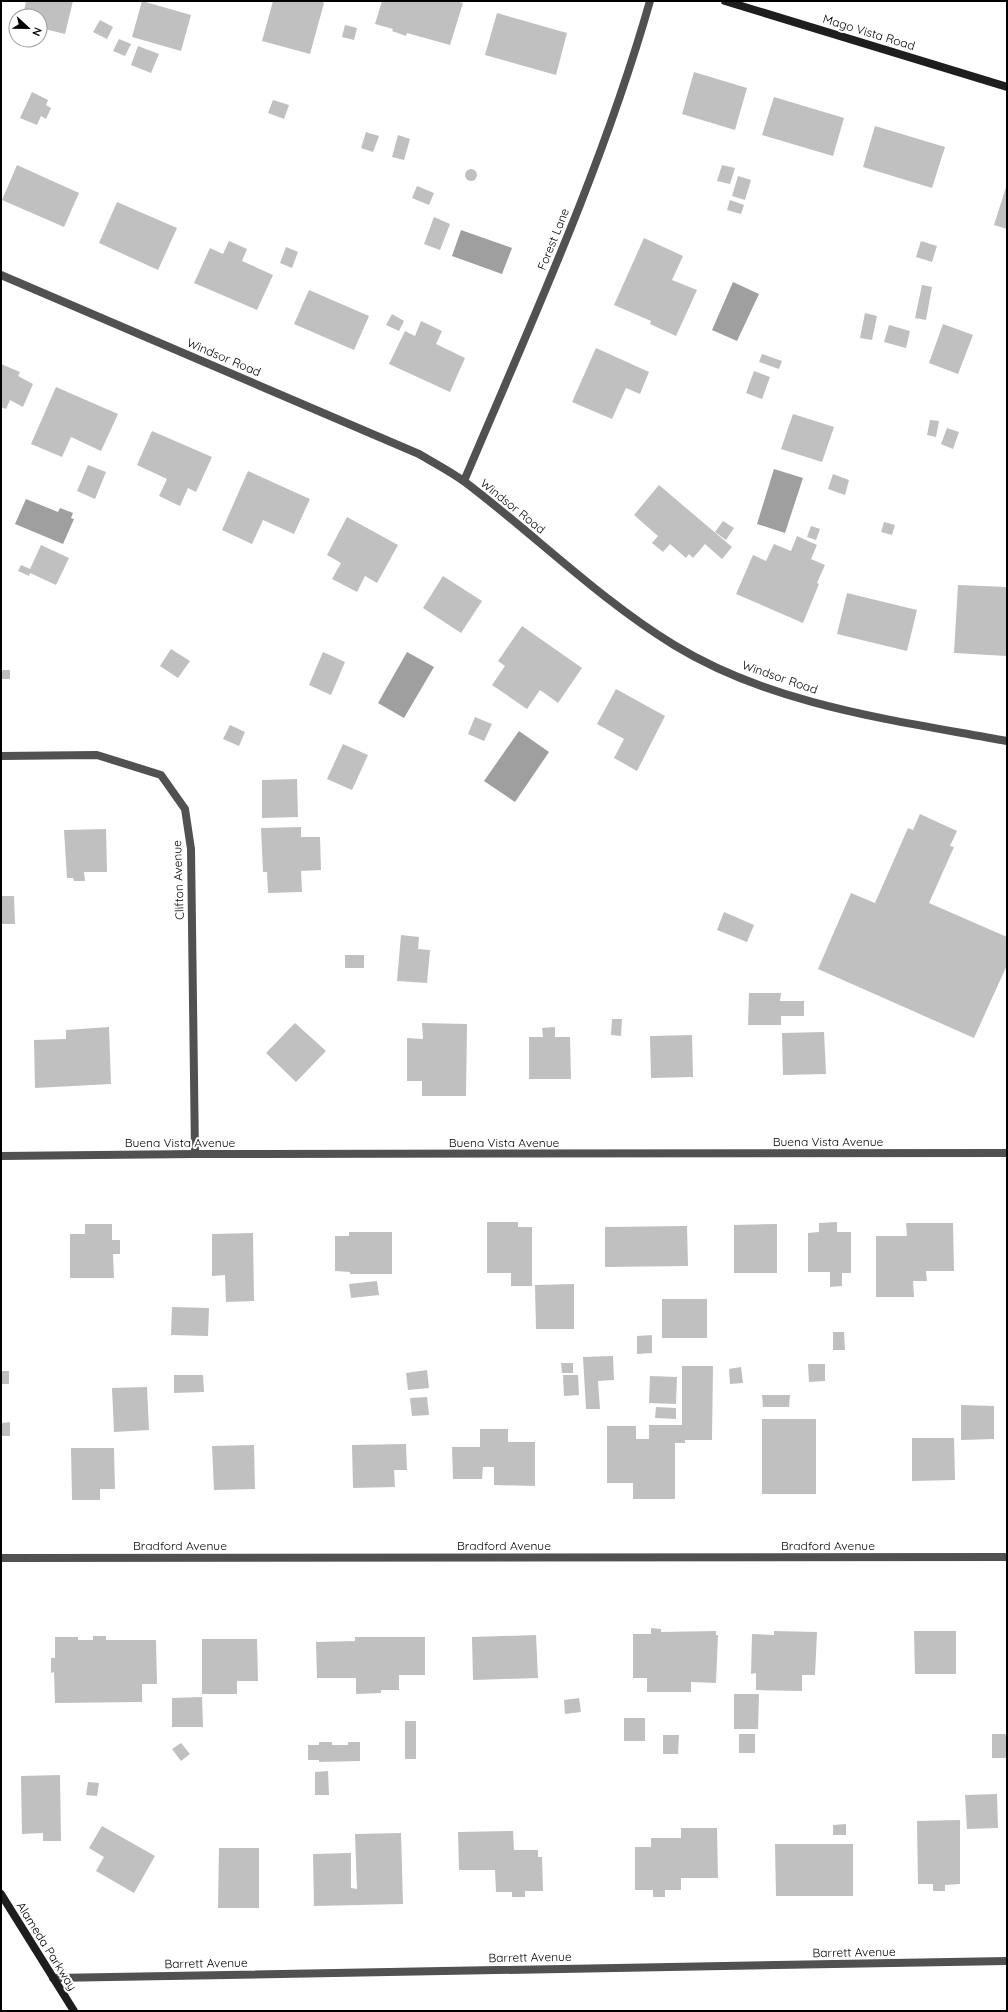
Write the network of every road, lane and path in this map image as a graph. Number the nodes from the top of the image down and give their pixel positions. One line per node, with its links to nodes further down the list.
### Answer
1 (650, 1): 5 (street, Forest Lane)
2 (725, 1): 3 (street, Mago Vista Road)
3 (1007, 87)
4 (1, 274): 5 (street, Windsor Road)
5 (464, 481): 6 (street, Windsor Road)
6 (1007, 741)
7 (1, 756): 9 (street, Clifton Avenue)
8 (1007, 1153): 9 (street, Buena Vista Avenue)
9 (195, 1154): 10 (street, Buena Vista Avenue)
10 (1, 1156)
11 (1007, 1557): 12 (street, Bradford Avenue)
12 (1, 1558)
13 (1, 1894): 15 (street, Alameda Parkway)
14 (1007, 1961): 15 (street, Barrett Avenue)
15 (53, 1978): 16 (street, Alameda Parkway)
16 (74, 2011)

